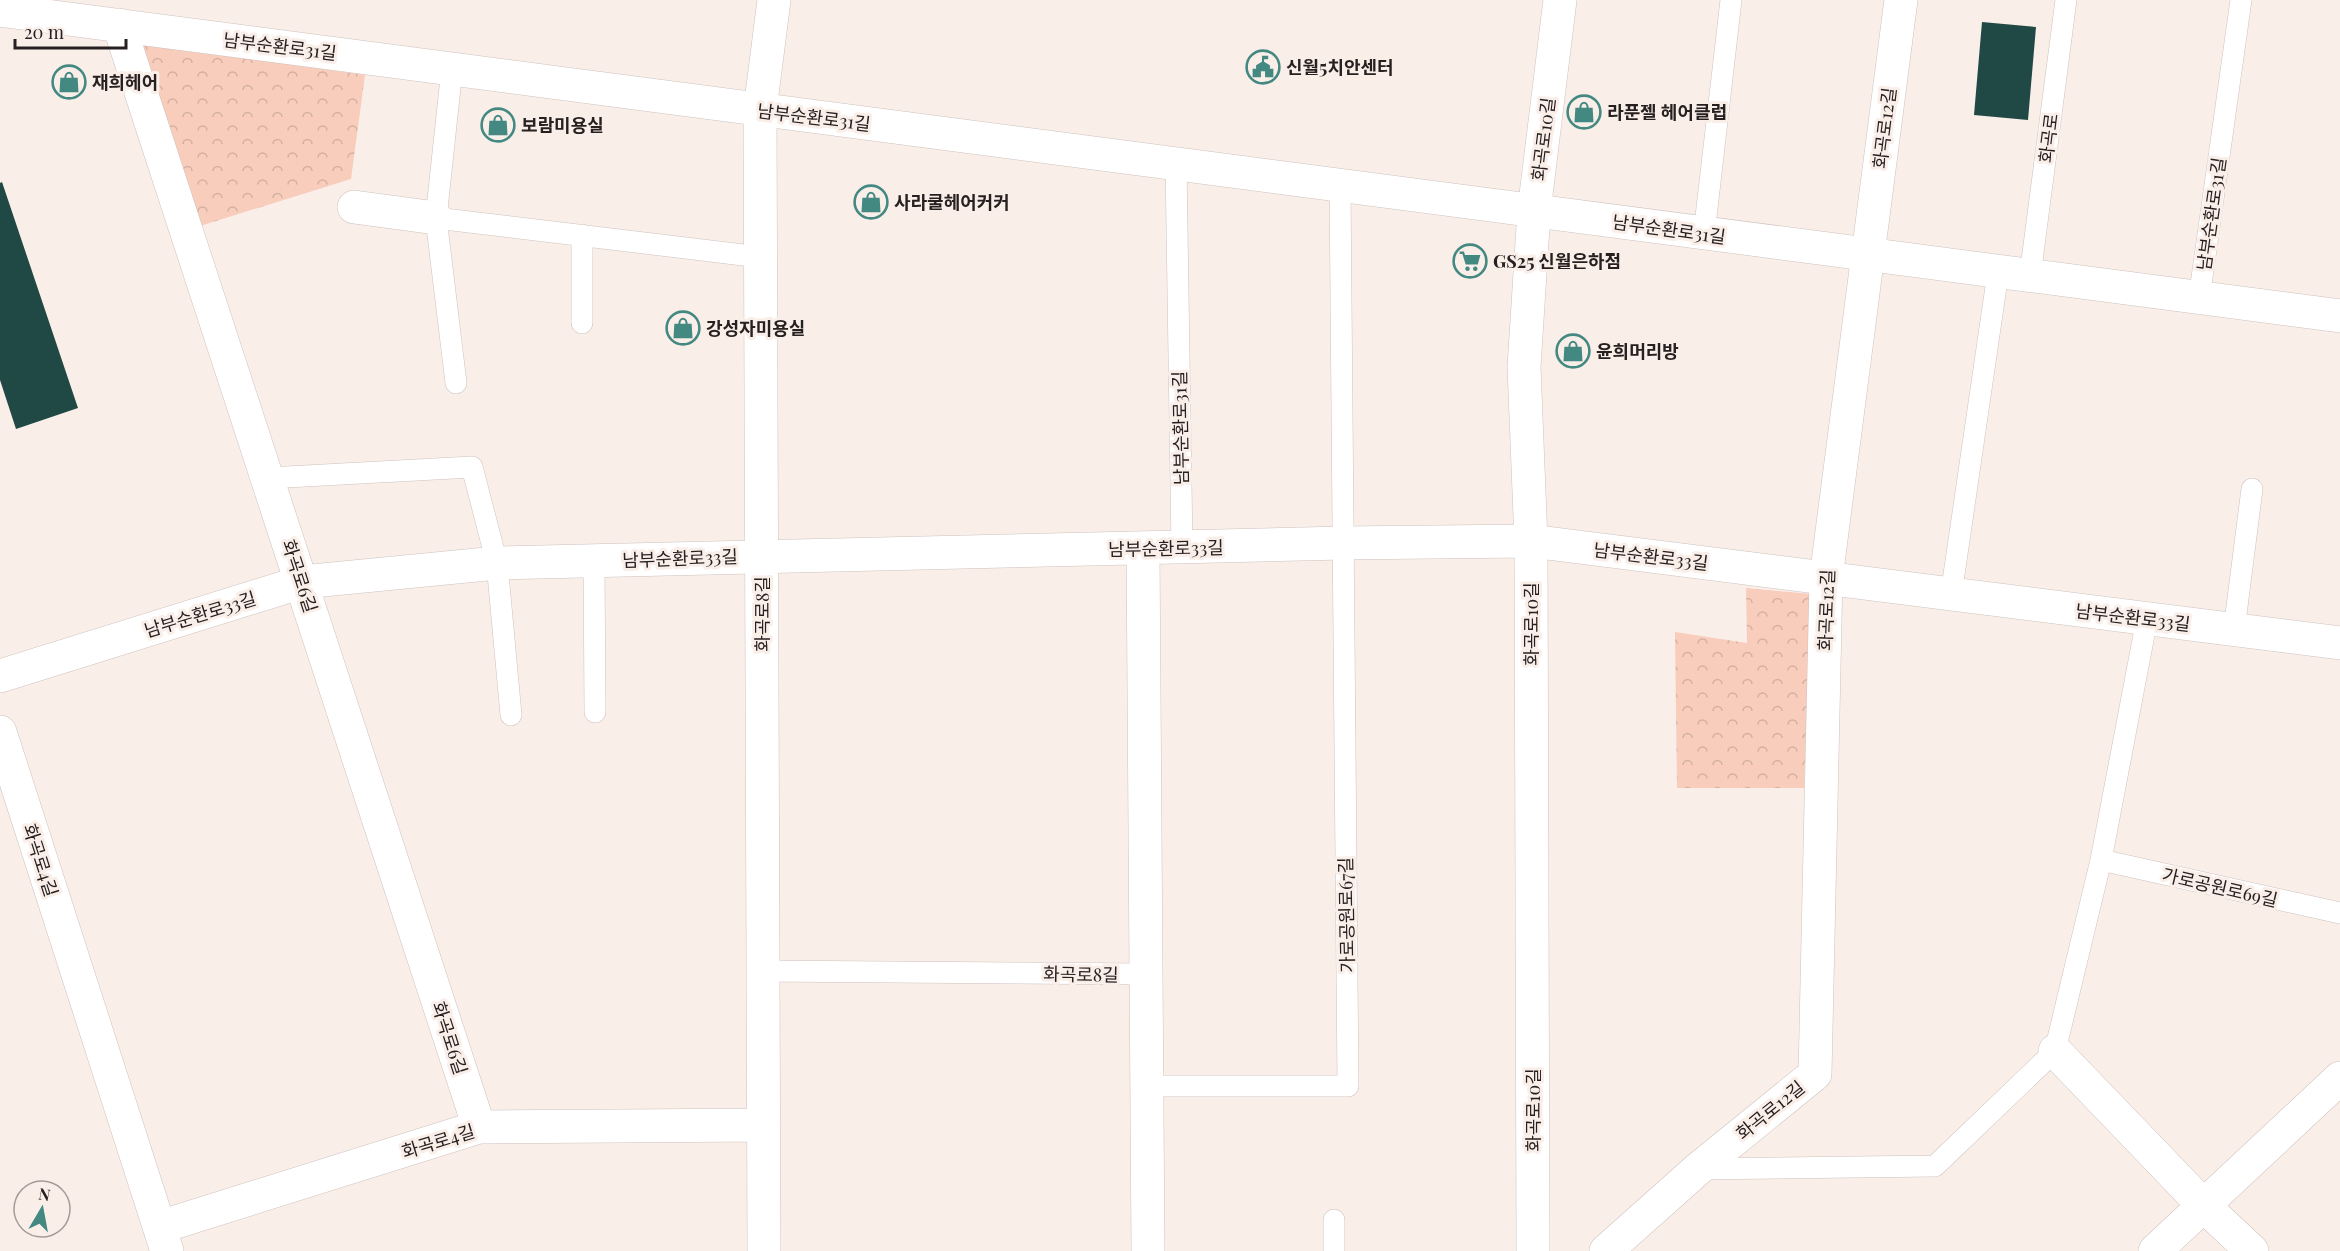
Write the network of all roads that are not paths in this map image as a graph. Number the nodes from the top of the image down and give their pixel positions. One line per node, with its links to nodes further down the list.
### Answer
1 (774, 0): 10 (street, 화곡로8길)
2 (1560, 0): 14 (street, 화곡로10길)
3 (1731, 0): 16 (lane)
4 (1900, 0): 18 (street, 화곡로12길)
5 (2066, 0): 20 (lane, 화곡로)
6 (2241, 0): 21 (lane, 남부순환로31길)
7 (0, 10): 8 (street, 남부순환로31길)
8 (119, 25): 9 (street, 남부순환로31길); 25 (street, 화곡로6길)
9 (452, 69): 10 (street, 남부순환로31길); 15 (lane)
10 (760, 110): 11 (street, 남부순환로31길); 19 (street, 화곡로8길)
11 (1176, 164): 12 (street, 남부순환로31길); 29 (lane, 남부순환로31길)
12 (1340, 186): 14 (street, 남부순환로31길); 28 (lane)
13 (354, 207): 15 (street)
14 (1533, 211): 16 (street, 남부순환로31길); 27 (street, 화곡로10길)
15 (436, 218): 17 (lane); 24 (lane)
16 (1704, 234): 18 (street, 남부순환로31길)
17 (582, 235): 19 (lane); 23 (lane)
18 (1868, 255): 20 (street, 남부순환로31길); 34 (street, 화곡로12길)
19 (760, 257): 31 (street, 화곡로8길)
20 (2014, 274): 21 (street, 남부순환로31길); 36 (lane)
21 (2199, 299): 22 (street, 남부순환로31길)
22 (2340, 316)
23 (582, 323)
24 (456, 383)
25 (268, 478): 33 (lane); 35 (street, 화곡로6길)
26 (2252, 489): 38 (lane)
27 (1531, 541): 28 (street, 남부순환로33길); 34 (street, 남부순환로33길); 60 (street, 화곡로10길)
28 (1343, 543): 29 (street, 남부순환로33길); 50 (lane, 가로공원로67길)
29 (1182, 548): 30 (street, 남부순환로33길)
30 (1143, 549): 31 (street, 남부순환로33길); 47 (street)
31 (762, 555): 32 (street, 남부순환로33길); 46 (street, 화곡로8길)
32 (594, 560): 33 (street, 남부순환로33길); 41 (lane)
33 (497, 563): 35 (street, 남부순환로33길); 42 (lane)
34 (1826, 578): 36 (street, 남부순환로33길); 53 (street, 화곡로12길)
35 (302, 582): 40 (street, 남부순환로33길); 52 (street, 화곡로6길)
36 (1951, 595): 37 (street, 남부순환로33길)
37 (2147, 619): 38 (street, 남부순환로33길); 44 (lane)
38 (2234, 630): 39 (street, 남부순환로33길)
39 (2340, 643)
40 (0, 676)
41 (595, 712)
42 (512, 715)
43 (0, 732): 56 (street, 화곡로4길)
44 (2101, 860): 45 (lane, 가로공원로69길); 48 (lane)
45 (2340, 914)
46 (763, 971): 47 (lane, 화곡로8길); 51 (street, 화곡로8길)
47 (1146, 974): 50 (street)
48 (2055, 1051): 53 (lane, 화곡로12길); 54 (street)
49 (2340, 1078): 54 (street)
50 (1147, 1086): 58 (street)
51 (764, 1125): 52 (street, 화곡로4길); 57 (street, 화곡로8길)
52 (479, 1127): 56 (street, 화곡로4길)
53 (1698, 1169): 61 (street, 화곡로12길)
54 (2204, 1206): 62 (street); 63 (street)
55 (1334, 1220): 59 (lane)
56 (164, 1239)
57 (764, 1251)
58 (1148, 1251)
59 (1334, 1251)
60 (1533, 1251)
61 (1606, 1251)
62 (2155, 1251)
63 (2252, 1251)

